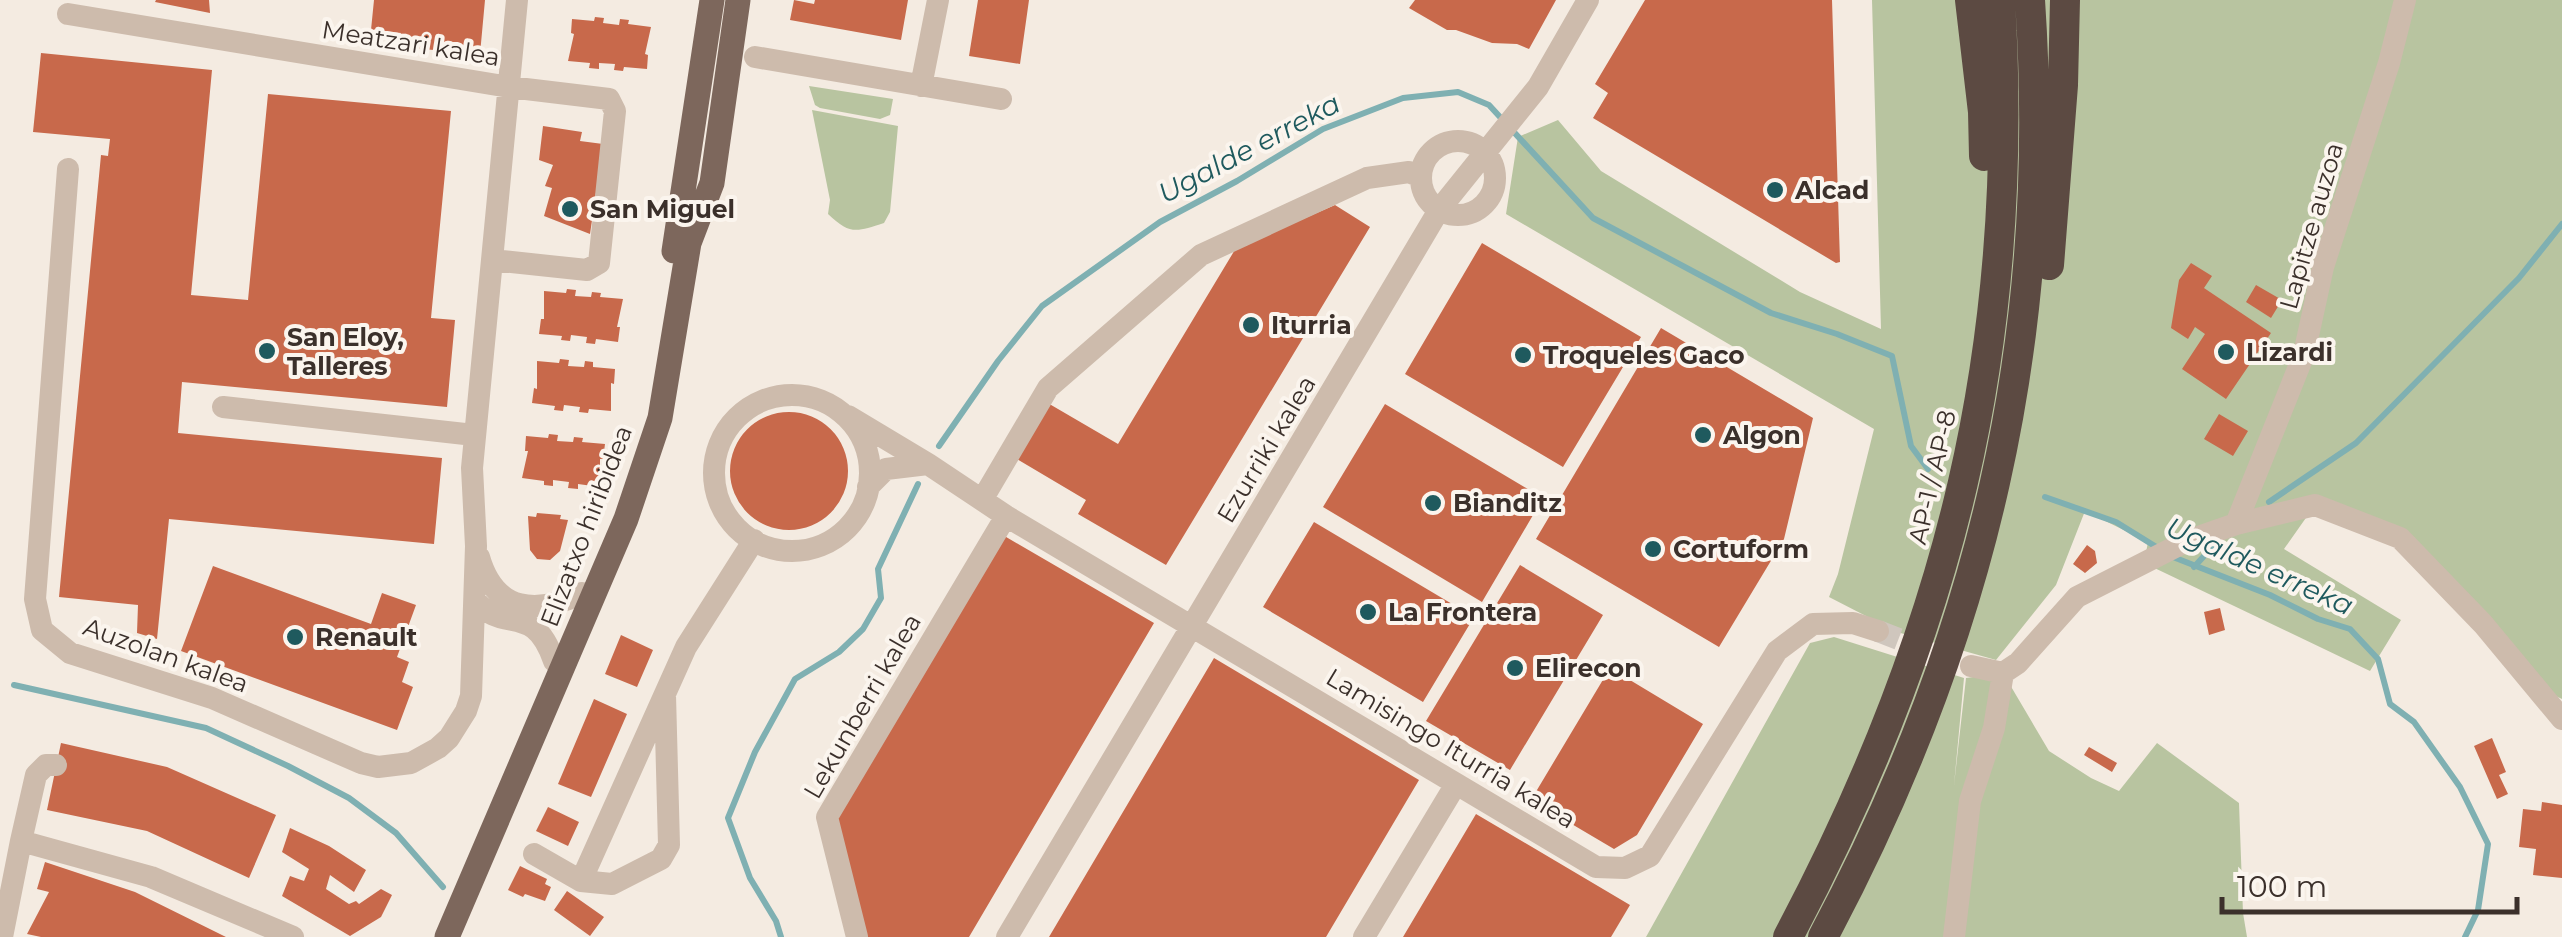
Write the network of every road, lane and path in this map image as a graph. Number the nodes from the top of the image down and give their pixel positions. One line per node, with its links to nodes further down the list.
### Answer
1 (517, 0): 13 (street, Auzolan kalea)
2 (712, 0): 33 (main road, Elizatxo hiribidea)
3 (738, 0): 52 (main road, Elizatxo hiribidea)
4 (938, 0): 14 (street)
5 (1588, 0): 16 (street, Ezurriki kalea)
6 (1970, 0): 22 (highway)
7 (2000, 0): 22 (highway, AP-1 / AP-8)
8 (2030, 0): 21 (highway)
9 (2065, 0): 21 (highway)
10 (2405, 0): 30 (street, Lapitze auzoa)
11 (68, 14): 13 (street, Meatzari kalea)
12 (755, 57): 14 (street)
13 (509, 86): 20 (street, Auzolan kalea); 20 (street, Meatzari kalea)
14 (920, 86): 15 (street)
15 (1001, 99)
16 (1486, 152): 18 (street); 19 (street, Ezurriki kalea); 19 (street)
17 (68, 168): 38 (street, Auzolan kalea)
18 (1421, 177): 19 (street); 28 (street)
19 (1439, 210): 36 (street, Ezurriki kalea)
20 (492, 260): 25 (street, Auzolan kalea)
21 (2022, 336): 57 (highway)
22 (1984, 387): 56 (highway, AP-1 / AP-8)
23 (223, 407): 25 (street)
24 (848, 415): 26 (street, Lamisingo Iturria kalea); 27 (street); 31 (street)
25 (474, 435): 32 (street, Auzolan kalea)
26 (928, 464): 27 (street); 28 (street, Lamisingo Iturria kalea)
27 (868, 487): 31 (street)
28 (982, 500): 29 (street, Lamisingo Iturria kalea)
29 (1006, 516): 36 (street, Lamisingo Iturria kalea); 53 (street, Lekunberri kalea)
30 (2236, 524): 41 (street); 43 (street)
31 (754, 540): 42 (street)
32 (476, 546): 34 (street, Auzolan kalea); 35 (street, Auzolan kalea)
33 (582, 593): 35 (street); 39 (main road, Elizatxo hiribidea)
34 (475, 600): 35 (street); 38 (street, Auzolan kalea)
35 (504, 607): 38 (street); 39 (street)
36 (1192, 626): 45 (street, Lamisingo Iturria kalea); 54 (street, Ezurriki kalea)
37 (1878, 631): 45 (street, Lamisingo Iturria kalea)
38 (473, 651)
39 (554, 660): 51 (main road, Elizatxo hiribidea)
40 (1971, 666): 41 (street)
41 (2003, 673): 58 (street)
42 (665, 695): 48 (street); 48 (street)
43 (2562, 719)
44 (56, 765): 46 (street)
45 (1456, 784): 55 (street)
46 (21, 841): 49 (street); 50 (street)
47 (534, 854): 48 (street)
48 (581, 881)
49 (2, 937)
50 (293, 937)
51 (436, 937)
52 (447, 937)
53 (856, 937)
54 (1007, 937)
55 (1364, 937)
56 (1788, 937)
57 (1823, 937)
58 (1954, 937)

